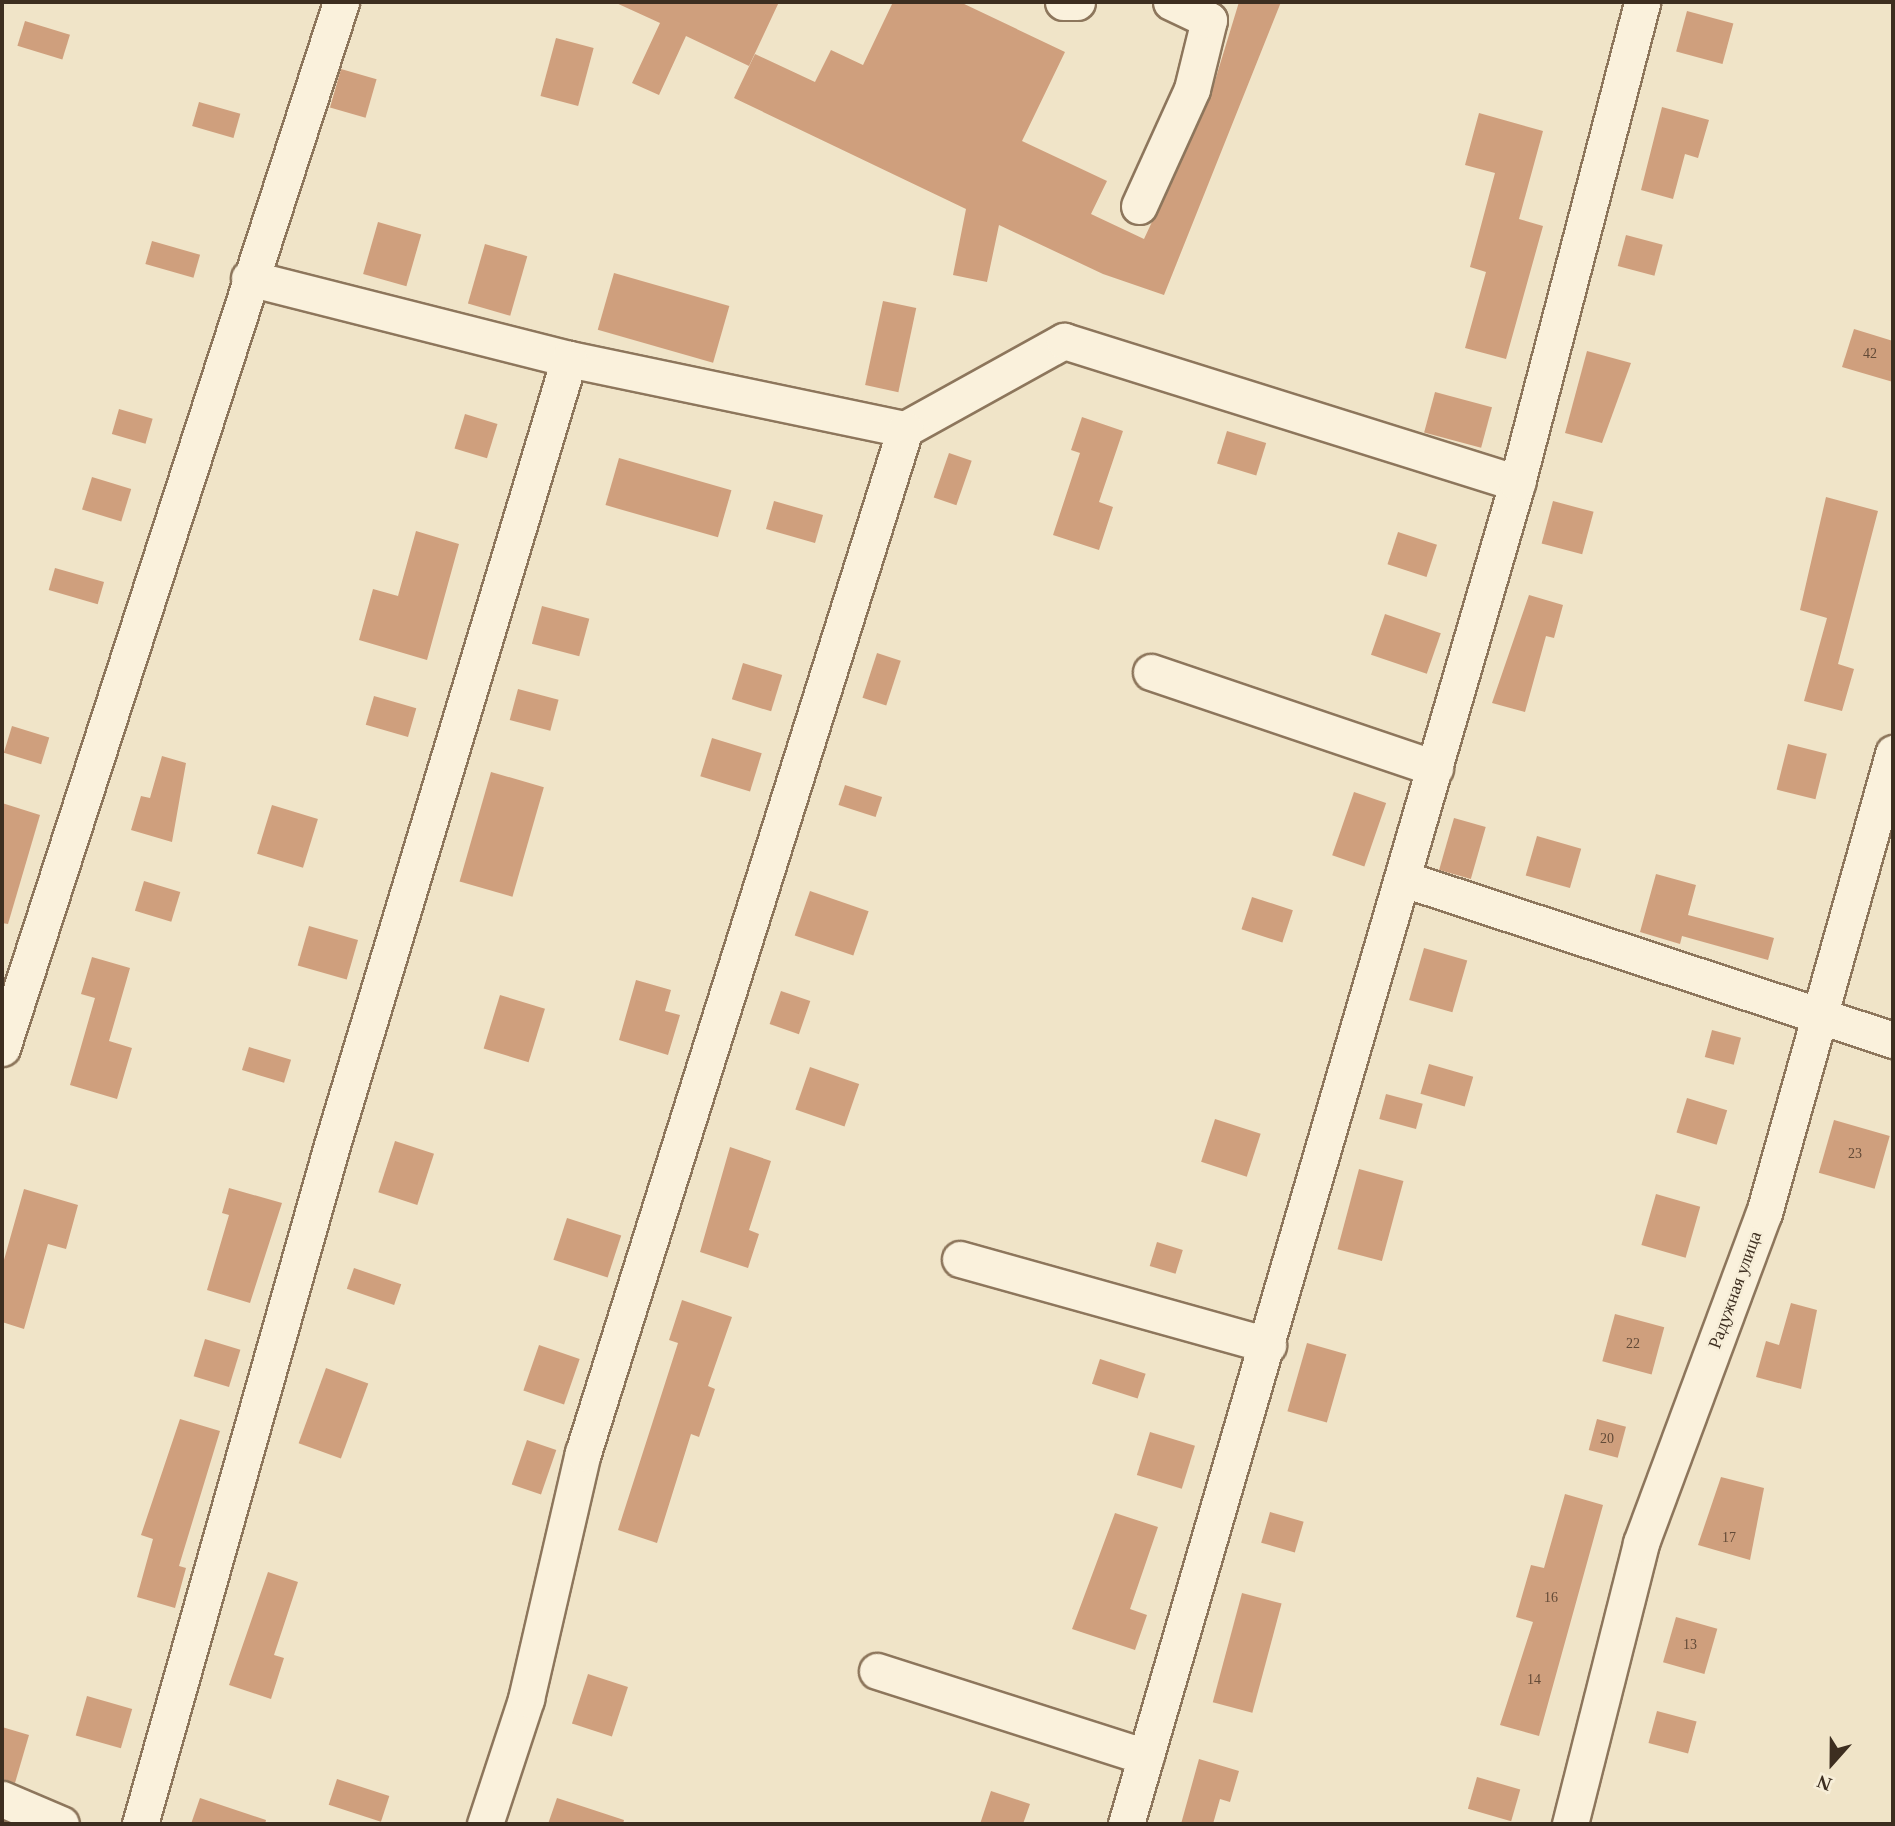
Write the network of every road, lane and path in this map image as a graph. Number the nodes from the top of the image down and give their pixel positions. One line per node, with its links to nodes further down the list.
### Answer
1 (341, 2): 7 (street)
2 (1063, 2): 3 (street)
3 (1077, 2)
4 (1171, 2): 6 (street)
5 (1642, 2): 10 (street)
6 (1139, 206)
7 (249, 278): 8 (street); 17 (street)
8 (569, 359): 9 (street); 24 (street)
9 (905, 429): 10 (street); 25 (street)
10 (1517, 483): 13 (street)
11 (1151, 672): 13 (street)
12 (1893, 753): 15 (street, Радужная улица)
13 (1436, 768): 14 (street)
14 (1404, 878): 15 (street); 19 (street)
15 (1818, 1017): 16 (street); 27 (street, Радужная улица)
16 (1893, 1040)
17 (2, 1048)
18 (960, 1259): 19 (street)
19 (1268, 1345): 21 (street)
20 (877, 1671): 21 (street)
21 (1146, 1757): 26 (street)
22 (2, 1799): 23 (street)
23 (61, 1824)
24 (140, 1824)
25 (485, 1824)
26 (1126, 1824)
27 (1570, 1824)

